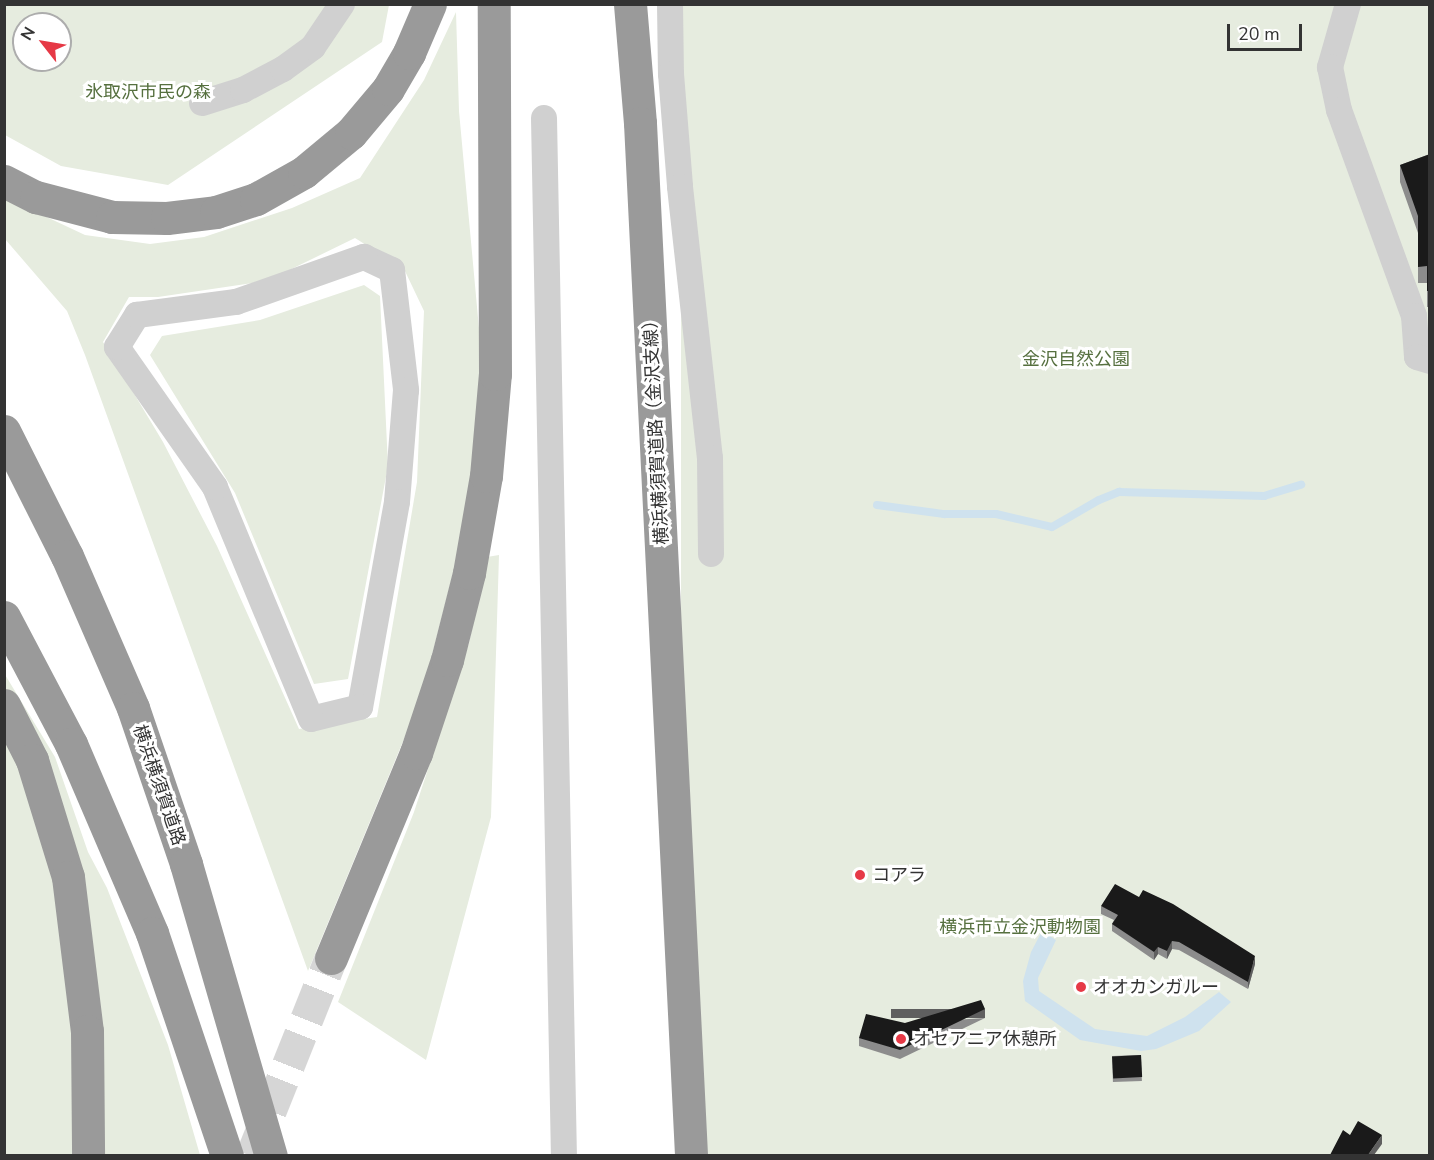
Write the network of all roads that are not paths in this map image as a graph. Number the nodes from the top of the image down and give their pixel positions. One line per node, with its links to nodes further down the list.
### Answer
1 (342, 4): 7 (lane)
2 (430, 4): 9 (highway)
3 (494, 4): 17 (highway)
4 (630, 4): 16 (highway, 横浜横須賀道路（金沢支線）)
5 (670, 4): 13 (lane)
6 (1348, 4): 11 (lane)
7 (202, 103)
8 (544, 118): 21 (lane)
9 (4, 180)
10 (117, 347): 10 (lane)
11 (1430, 361)
12 (4, 431): 20 (highway, 横浜横須賀道路)
13 (711, 554)
14 (4, 617): 19 (highway)
15 (4, 705): 18 (highway)
16 (678, 851): 22 (highway); 23 (highway)
17 (331, 958)
18 (88, 1155)
19 (227, 1155)
20 (271, 1155)
21 (564, 1155)
22 (691, 1155)
23 (709, 1155)

